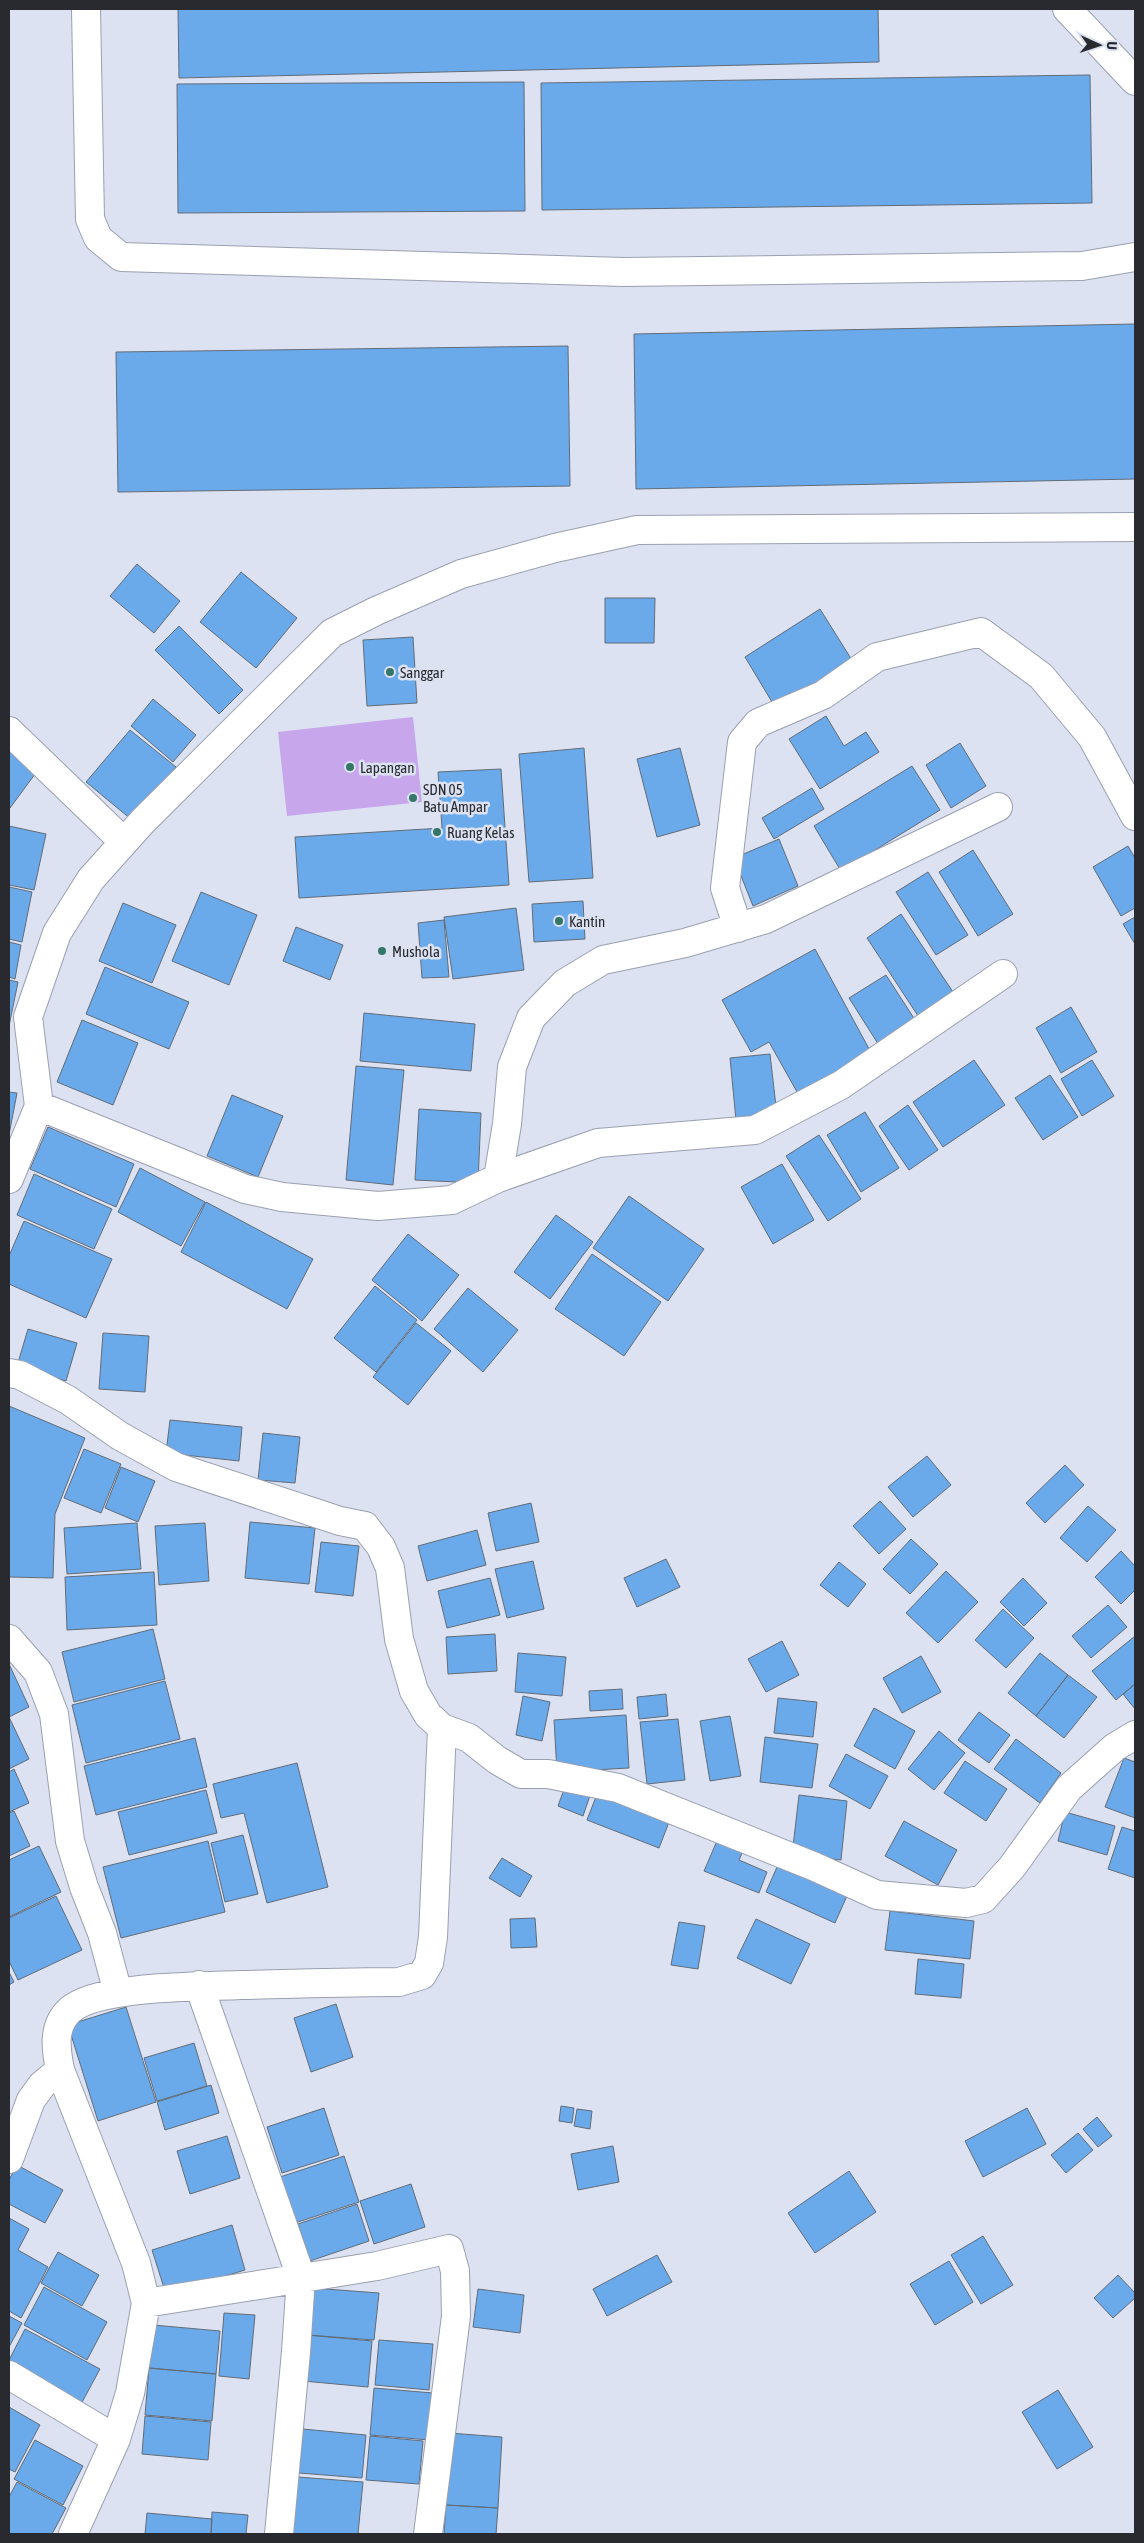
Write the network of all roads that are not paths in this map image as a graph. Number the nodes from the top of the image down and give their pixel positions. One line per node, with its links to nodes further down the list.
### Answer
1 (86, 9): 4 (street)
2 (1068, 9): 3 (street)
3 (1135, 80)
4 (1135, 258)
5 (1135, 527): 9 (street)
6 (9, 731): 9 (street)
7 (998, 808): 10 (street)
8 (1135, 816): 10 (street)
9 (124, 842): 12 (street)
10 (738, 928): 13 (street)
11 (1003, 974): 13 (street)
12 (39, 1106): 13 (street); 14 (street)
13 (498, 1178)
14 (9, 1180)
15 (9, 1372): 17 (street)
16 (9, 1639): 20 (street)
17 (442, 1728): 18 (street); 19 (street)
18 (1135, 1735)
19 (199, 1984): 20 (street); 23 (street)
20 (118, 1993): 21 (street)
21 (60, 2070): 22 (street); 24 (street)
22 (9, 2159)
23 (301, 2276): 24 (street); 28 (street); 29 (street)
24 (146, 2303): 26 (street)
25 (9, 2375): 26 (street)
26 (116, 2439): 27 (street)
27 (73, 2534)
28 (279, 2534)
29 (428, 2534)

